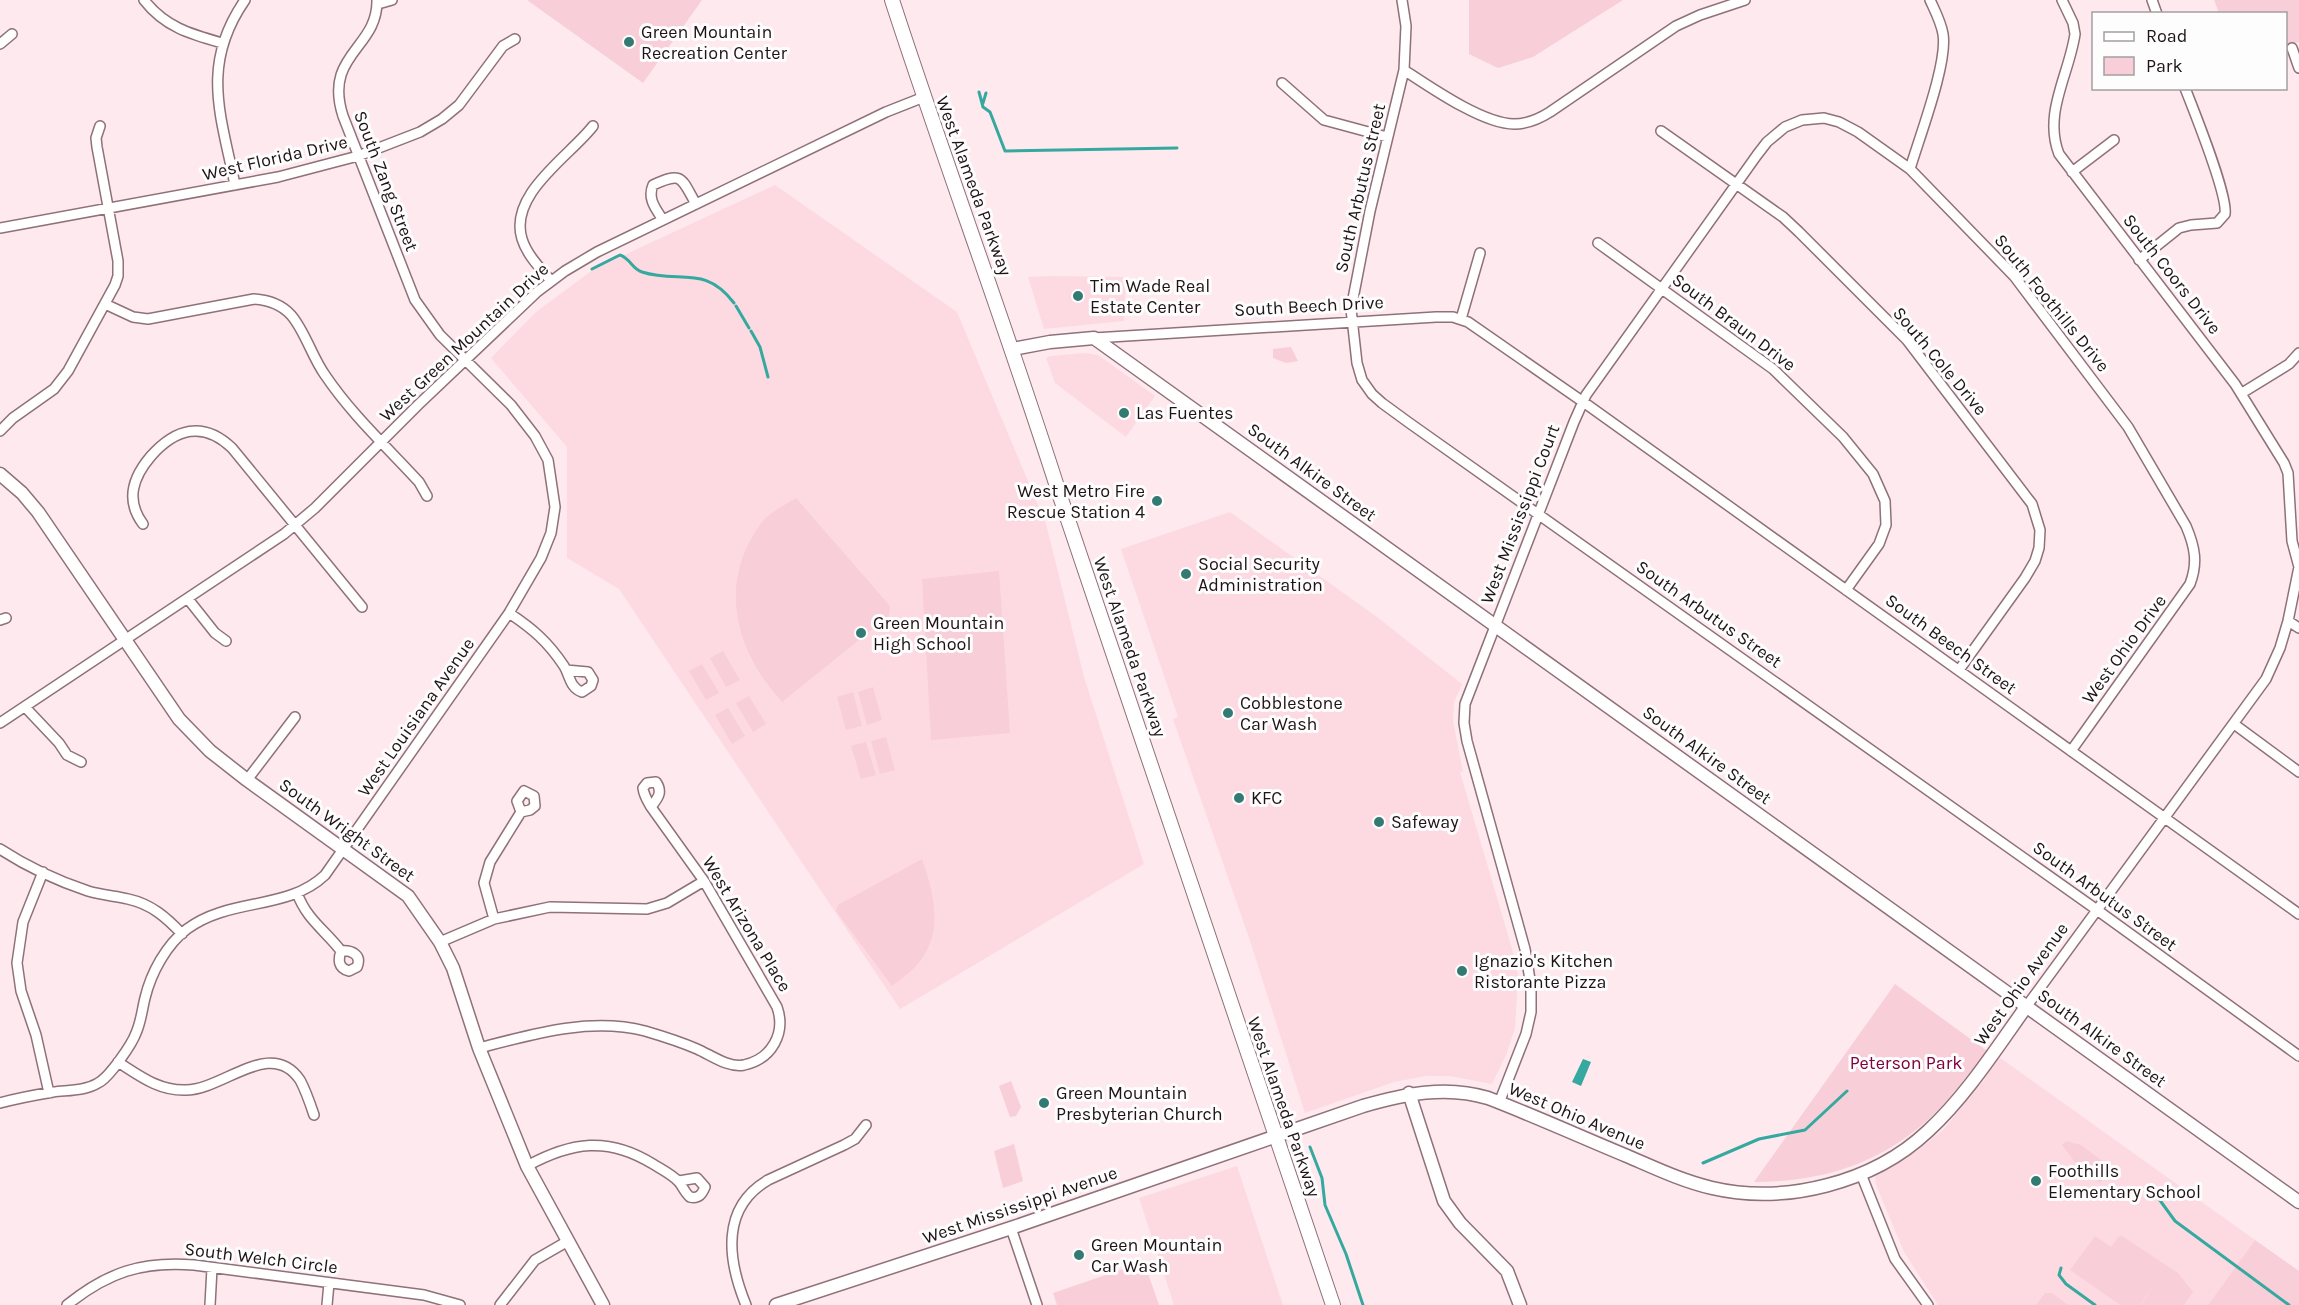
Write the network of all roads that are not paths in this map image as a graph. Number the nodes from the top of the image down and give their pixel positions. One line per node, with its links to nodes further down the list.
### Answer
1 (144, 0): 12 (street)
2 (245, 0): 12 (street)
3 (392, 0): 9 (street, South Zang Street)
4 (892, 0): 19 (main road, West Alameda Parkway)
5 (1402, 0): 16 (street)
6 (1745, 0): 16 (street)
7 (1930, 0): 26 (street)
8 (2062, 0): 27 (street, South Coors Drive)
9 (377, 2): 25 (street, South Zang Street)
10 (12, 34): 13 (street)
11 (516, 39): 25 (street, West Florida Drive)
12 (222, 43): 28 (street)
13 (0, 44)
14 (2292, 48): 15 (street)
15 (2299, 68)
16 (1404, 70): 23 (street, South Arbutus Street)
17 (1281, 83): 23 (street)
18 (2186, 90): 38 (street)
19 (924, 98): 30 (street, West Green Mountain Drive); 45 (main road, West Alameda Parkway)
20 (100, 126): 31 (street)
21 (593, 126): 33 (street)
22 (1661, 131): 29 (street, South Cole Drive)
23 (1387, 136): 43 (street, South Arbutus Street)
24 (2114, 140): 27 (street)
25 (358, 156): 28 (street, West Florida Drive); 47 (street, South Zang Street)
26 (1910, 169): 29 (street, West Mississippi Court); 57 (street, South Foothills Drive)
27 (2072, 172): 38 (street, South Coors Drive)
28 (235, 185): 31 (street, West Florida Drive)
29 (1736, 185): 40 (street, West Mississippi Court); 69 (street, South Cole Drive)
30 (696, 204): 34 (street, West Green Mountain Drive); 34 (street)
31 (109, 209): 35 (street, West Florida Drive); 41 (street)
32 (510, 217): 33 (street)
33 (521, 220): 39 (street)
34 (663, 220): 39 (street, West Green Mountain Drive)
35 (0, 228)
36 (1598, 243): 40 (street, South Braun Drive)
37 (1480, 253): 42 (street)
38 (2139, 260): 48 (street, South Coors Drive)
39 (551, 281): 47 (street, West Green Mountain Drive)
40 (1662, 289): 49 (street, West Mississippi Court); 59 (street, South Braun Drive)
41 (105, 304): 50 (street); 51 (street)
42 (1461, 319): 43 (street, South Beech Drive); 49 (street, South Beech Drive)
43 (1352, 321): 44 (street, South Beech Drive); 54 (street, South Arbutus Street)
44 (1094, 338): 45 (street, South Beech Drive); 64 (street, South Alkire Street)
45 (1013, 349): 102 (main road, West Alameda Parkway)
46 (2299, 353): 48 (street)
47 (465, 360): 51 (street, West Green Mountain Drive); 62 (street, West Louisiana Avenue)
48 (2242, 393): 58 (street, South Coors Drive)
49 (1583, 402): 54 (street, West Mississippi Court); 59 (street, South Beech Street)
50 (0, 431)
51 (381, 442): 53 (street); 56 (street, West Green Mountain Drive)
52 (0, 474): 66 (street, South Wright Street)
53 (427, 496)
54 (1538, 514): 64 (street, West Mississippi Court); 86 (street, South Arbutus Street)
55 (143, 524): 56 (street)
56 (296, 525): 60 (street, West Green Mountain Drive); 61 (street)
57 (2196, 563): 74 (street, West Ohio Drive)
58 (2299, 567): 63 (street, West Ohio Avenue)
59 (1846, 590): 69 (street, South Beech Street)
60 (188, 598): 66 (street, West Green Mountain Drive); 67 (street)
61 (362, 607)
62 (509, 613): 68 (street); 82 (street, West Louisiana Avenue)
63 (2288, 621): 65 (street); 73 (street, West Ohio Avenue)
64 (1495, 626): 92 (street, South Alkire Street); 98 (street, West Mississippi Court)
65 (2299, 628)
66 (125, 640): 70 (street, West Green Mountain Drive); 77 (street, South Wright Street)
67 (226, 641)
68 (566, 670)
69 (1959, 670): 74 (street, South Beech Street)
70 (25, 707): 72 (street, West Green Mountain Drive); 75 (street)
71 (295, 717): 77 (street)
72 (0, 723)
73 (2234, 724): 76 (street); 80 (street, West Ohio Avenue)
74 (2071, 751): 80 (street, South Beech Street)
75 (81, 762)
76 (2299, 772)
77 (247, 780): 82 (street, South Wright Street)
78 (651, 807): 84 (street, West Arizona Place)
79 (521, 812): 88 (street)
80 (2165, 818): 86 (street, West Ohio Avenue); 87 (street, South Beech Street)
81 (0, 849): 83 (street)
82 (344, 850): 85 (street, West Louisiana Avenue); 90 (street, South Wright Street)
83 (43, 872): 89 (street); 96 (street)
84 (704, 881): 88 (street); 93 (street, West Arizona Place)
85 (297, 893): 89 (street, West Louisiana Avenue); 91 (street)
86 (2097, 910): 92 (street, West Ohio Avenue); 94 (street, South Arbutus Street)
87 (2299, 914)
88 (494, 918): 90 (street)
89 (182, 934): 95 (street, West Louisiana Avenue)
90 (440, 942): 93 (street, South Wright Street)
91 (341, 951)
92 (2026, 1007): 104 (street, West Ohio Avenue); 106 (street, South Alkire Street)
93 (479, 1048): 103 (street, South Wright Street)
94 (2299, 1056)
95 (118, 1062): 96 (street, West Louisiana Avenue); 100 (street)
96 (49, 1093): 99 (street, West Louisiana Avenue)
97 (1409, 1094): 98 (street, West Ohio Avenue); 102 (street, West Ohio Avenue); 121 (street)
98 (1499, 1102): 104 (street, West Ohio Avenue)
99 (0, 1103)
100 (314, 1115)
101 (866, 1125): 117 (street)
102 (1275, 1138): 107 (street, West Mississippi Avenue); 120 (main road, West Alameda Parkway)
103 (527, 1166): 105 (street); 108 (street, South Wright Street)
104 (1861, 1174): 122 (street)
105 (679, 1181)
106 (2299, 1202)
107 (1011, 1228): 118 (street, West Mississippi Avenue); 119 (street)
108 (568, 1241): 115 (street); 116 (street, South Wright Street)
109 (212, 1268): 110 (street, South Welch Circle); 111 (street, South Welch Circle); 112 (street)
110 (329, 1283): 113 (street); 114 (street, South Welch Circle)
111 (68, 1305)
112 (210, 1305)
113 (327, 1305)
114 (460, 1305)
115 (500, 1305)
116 (603, 1305)
117 (746, 1305)
118 (776, 1305)
119 (1037, 1305)
120 (1333, 1305)
121 (1520, 1305)
122 (1928, 1305)

